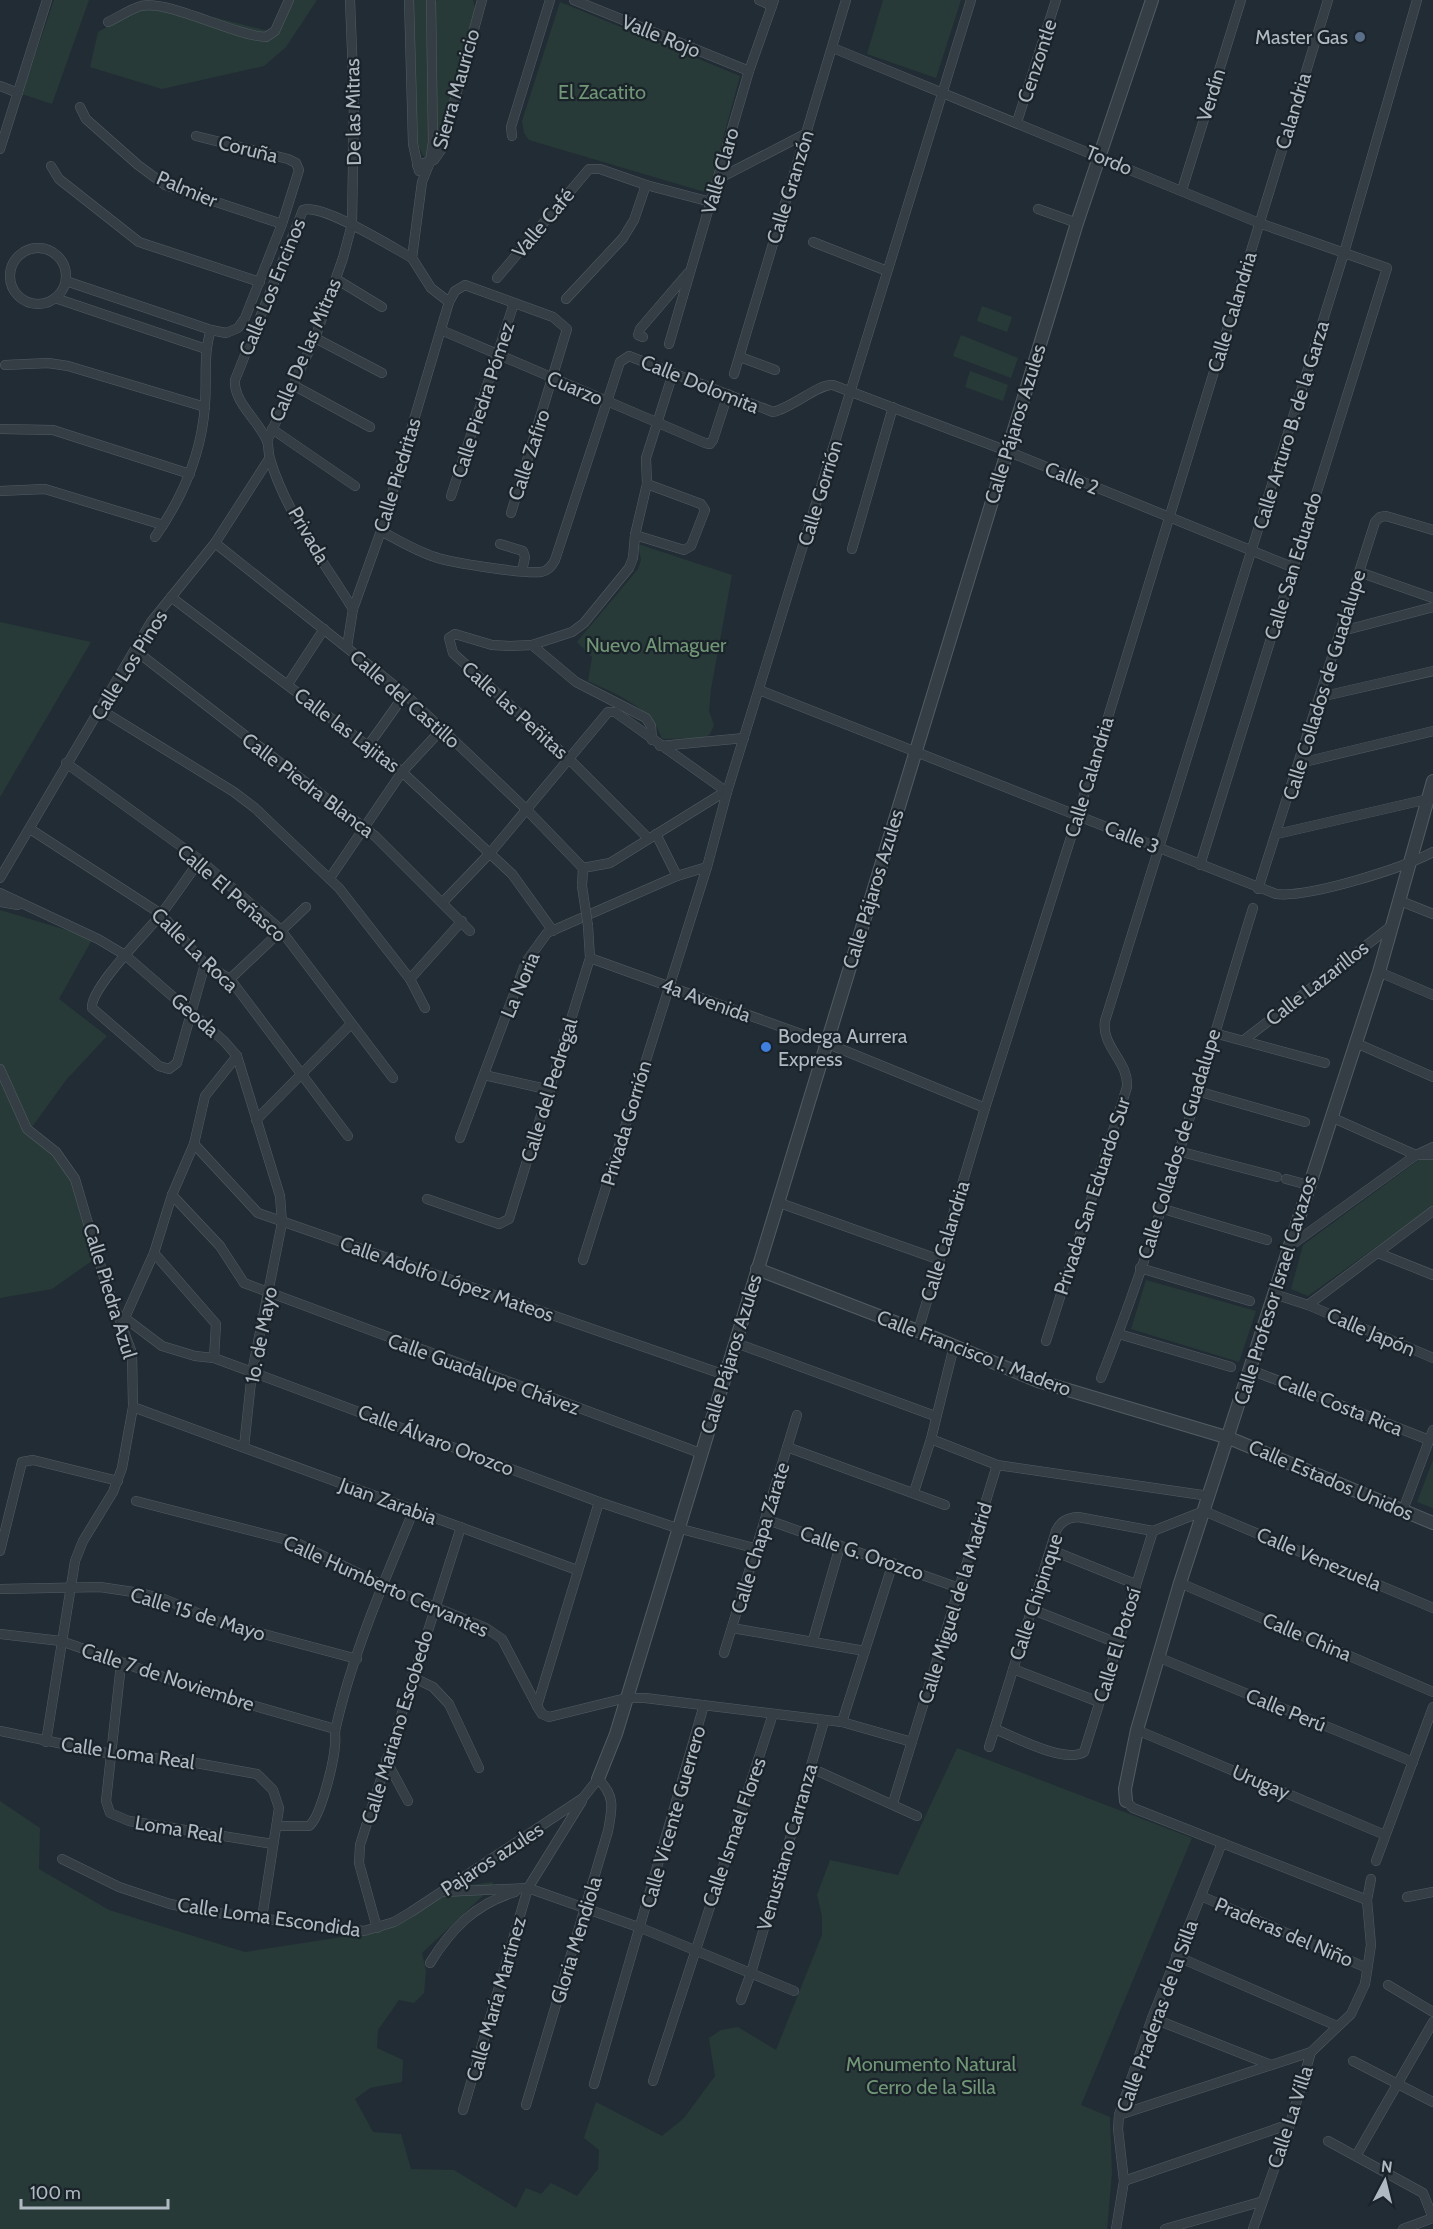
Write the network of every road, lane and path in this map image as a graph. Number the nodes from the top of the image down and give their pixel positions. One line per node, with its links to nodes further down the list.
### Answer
1 (46, 0): 22 (street)
2 (350, 0): 43 (street, De las Mitras)
3 (409, 0): 32 (street)
4 (431, 0): 31 (street)
5 (482, 0): 31 (street, Sierra Mauricio)
6 (550, 0): 28 (street)
7 (574, 0): 20 (street, Valle Rojo)
8 (759, 0): 17 (street)
9 (846, 0): 19 (street, Calle Granzón)
10 (971, 0): 23 (street, Calle Gorrión)
11 (1056, 0): 25 (street, Cenzontle)
12 (1152, 0): 30 (street, Calle Pájaros Azules)
13 (1241, 0): 37 (street, Verdín)
14 (1328, 0): 41 (street, Calandria)
15 (1417, 0): 45 (street, Calle Arturo B. de la Garza)
16 (286, 1): 18 (street)
17 (773, 3): 20 (street, Valle Claro)
18 (108, 22)
19 (833, 48): 23 (street, Tordo); 26 (street, Calle Granzón)
20 (749, 71): 34 (street, Valle Claro)
21 (0, 86): 22 (street)
22 (18, 93): 29 (street)
23 (944, 93): 25 (street, Tordo); 51 (street, Calle Gorrión)
24 (80, 106): 42 (street, Palmier)
25 (1017, 122): 30 (street, Tordo)
26 (807, 133): 34 (street); 68 (street, Calle Granzón)
27 (196, 136): 42 (street, Coruña)
28 (512, 136)
29 (0, 149)
30 (1101, 157): 37 (street, Tordo); 40 (street, Calle Pájaros Azules)
31 (430, 162): 32 (street, Sierra Mauricio); 35 (street)
32 (417, 165): 35 (street)
33 (51, 166): 55 (street)
34 (718, 179): 38 (street, Valle Claro)
35 (422, 182): 46 (street)
36 (646, 185): 38 (street); 52 (street, Valle Café); 57 (street)
37 (1182, 190): 41 (street, Tordo)
38 (711, 202): 50 (street, Valle Claro)
39 (1038, 209): 40 (street)
40 (1077, 223): 86 (street, Calle Pájaros Azules)
41 (1259, 223): 45 (street, Tordo); 94 (street, Calle Calandria)
42 (282, 224): 55 (street)
43 (352, 224): 46 (street); 53 (street, Calle De las Mitras); 85 (street, Calle Los Encinos)
44 (813, 242): 51 (street)
45 (1344, 253): 49 (street, Tordo); 103 (street, Calle Arturo B. de la Garza)
46 (412, 258): 58 (street)
47 (0, 265): 48 (street)
48 (11, 268): 54 (street); 56 (street)
49 (1387, 268): 104 (street, Calle San Eduardo)
50 (691, 269): 63 (street); 65 (street, Valle Claro)
51 (887, 271): 76 (street, Calle Gorrión)
52 (497, 278)
53 (336, 279): 60 (street); 64 (street, Calle De las Mitras)
54 (66, 281): 56 (street); 61 (street)
55 (260, 282): 61 (street)
56 (55, 298): 66 (street)
57 (566, 299)
58 (449, 302): 59 (street, Calle Piedritas); 62 (street, Calle Piedritas)
59 (514, 303): 67 (street, Calle Piedra Pómez); 74 (street, Calle Zafiro)
60 (382, 308)
61 (211, 330): 66 (street)
62 (441, 330): 67 (street, Cuarzo); 97 (street, Calle Piedritas)
63 (640, 336)
64 (315, 338): 71 (street); 75 (street, Calle De las Mitras)
65 (669, 344)
66 (206, 349): 79 (street)
67 (497, 354): 74 (street, Cuarzo); 92 (street, Calle Piedra Pómez)
68 (740, 357): 70 (street); 73 (street, Calle Granzón)
69 (5, 365): 79 (street)
70 (775, 370)
71 (382, 373)
72 (673, 373): 77 (street, Calle Dolomita); 78 (street, Calle Dolomita); 81 (street)
73 (734, 374)
74 (553, 378): 78 (street, Cuarzo); 93 (street, Calle Zafiro)
75 (293, 385): 82 (street); 84 (street, Calle De las Mitras)
76 (852, 391): 77 (street, Calle Dolomita); 80 (street, Calle 2); 120 (street, Calle Gorrión)
77 (728, 394): 81 (street, Cuarzo)
78 (606, 401): 81 (street, Cuarzo); 105 (street)
79 (205, 407): 88 (street)
80 (893, 407): 86 (street, Calle 2); 102 (street)
81 (656, 423): 89 (street)
82 (370, 428)
83 (0, 429): 88 (street)
84 (272, 429): 85 (street, Calle De las Mitras); 90 (street)
85 (267, 441): 87 (street, Privada)
86 (1007, 451): 94 (street, Calle 2); 129 (street, Calle Pájaros Azules)
87 (269, 459): 100 (street, Calle Los Pinos); 107 (street, Privada)
88 (190, 474): 95 (street)
89 (647, 484): 98 (street); 98 (street)
90 (355, 486)
91 (0, 490): 95 (street)
92 (451, 496)
93 (511, 513)
94 (1168, 517): 103 (street, Calle 2); 138 (street, Calle Calandria)
95 (164, 525): 99 (street)
96 (1433, 530): 106 (street, Calle Collados de Guadalupe)
97 (381, 531): 105 (street); 108 (street, Calle Piedritas)
98 (635, 536): 115 (street)
99 (155, 537)
100 (215, 543): 109 (street, Calle Los Pinos); 113 (street, Calle del Castillo)
101 (500, 544): 105 (street)
102 (852, 549)
103 (1252, 550): 104 (street, Calle 2); 143 (street, Calle Arturo B. de la Garza)
104 (1293, 567): 147 (street, Calle San Eduardo)
105 (522, 571)
106 (1359, 572): 110 (street); 114 (street, Calle Collados de Guadalupe)
107 (342, 590): 108 (street); 112 (street, Privada)
108 (360, 591): 112 (street, Calle Piedritas)
109 (171, 597): 117 (street, Calle Los Pinos); 119 (street, Calle las Lajitas)
110 (1433, 598)
111 (1433, 607): 114 (street)
112 (353, 609): 116 (street, Calle Piedritas)
113 (324, 629): 116 (street, Calle del Castillo); 119 (street)
114 (1342, 631): 122 (street, Calle Collados de Guadalupe)
115 (532, 645): 127 (street); 130 (street, Calle las Peñitas)
116 (347, 647): 121 (street, Calle del Castillo)
117 (136, 651): 123 (street, Calle Los Pinos); 139 (street, Calle Piedra Blanca)
118 (1433, 671): 122 (street)
119 (288, 684): 128 (street, Calle las Lajitas)
120 (759, 690): 126 (street, Calle Gorrión); 129 (street, Calle 3)
121 (405, 694): 124 (street, Calle del Castillo); 128 (street)
122 (1320, 697): 132 (street, Calle Collados de Guadalupe)
123 (101, 710): 131 (street, Calle Los Pinos); 153 (street)
124 (442, 729): 133 (street); 137 (street, Calle del Castillo)
125 (1433, 731): 132 (street)
126 (744, 738): 127 (street); 135 (street, Calle Gorrión)
127 (656, 743): 130 (street); 135 (street)
128 (368, 746): 133 (street, Calle las Lajitas)
129 (915, 750): 138 (street, Calle 3); 182 (street, Calle Pájaros Azules)
130 (569, 759): 137 (street); 142 (street, Calle las Peñitas)
131 (66, 763): 140 (street, Calle Los Pinos); 146 (street, Calle El Peñasco)
132 (1300, 763): 141 (street, Calle Collados de Guadalupe)
133 (402, 772): 139 (street); 144 (street, Calle las Lajitas)
134 (1433, 781): 136 (street, Calle Profesor Israel Cavazos)
135 (727, 791): 142 (street); 149 (street, Calle Gorrión)
136 (1428, 799): 141 (street); 148 (street, Calle Profesor Israel Cavazos)
137 (525, 808): 144 (street); 150 (street, Calle del Castillo)
138 (1078, 815): 143 (street, Calle 3); 193 (street, Calle Calandria)
139 (363, 826): 153 (street); 158 (street, Calle Piedra Blanca)
140 (30, 829): 152 (street, Calle Los Pinos); 162 (street, Calle La Roca)
141 (1277, 834): 154 (street, Calle Collados de Guadalupe)
142 (652, 836): 150 (street); 151 (street, Calle las Peñitas)
143 (1159, 848): 147 (street, Calle 3); 227 (street, Privada San Eduardo Sur)
144 (491, 852): 158 (street); 168 (street, Calle las Lajitas)
145 (1433, 852): 148 (street, Calle 3)
146 (200, 860): 162 (street); 166 (street, Calle El Peñasco)
147 (1200, 864): 154 (street, Calle 3)
148 (1410, 864): 154 (street, Calle 3); 156 (street, Calle Profesor Israel Cavazos)
149 (706, 867): 151 (street); 175 (street, Calle Gorrión)
150 (583, 868): 170 (street, bridge)
151 (677, 876): 168 (street, La Noria)
152 (0, 878)
153 (330, 878): 174 (street)
154 (1258, 889)
155 (0, 893): 160 (street, Geoda)
156 (1398, 900): 163 (street); 165 (street, Calle Profesor Israel Cavazos)
157 (0, 902): 160 (street)
158 (443, 902): 164 (street, Calle Piedra Blanca)
159 (306, 907): 166 (street)
160 (32, 908): 169 (street, Geoda)
161 (1252, 908): 180 (street, Calle Collados de Guadalupe)
162 (161, 914): 169 (street); 171 (street, Calle La Roca)
163 (1433, 914)
164 (462, 921): 167 (street, Calle Piedra Blanca); 174 (street)
165 (1390, 927): 172 (street, Calle Profesor Israel Cavazos); 181 (street, Calle Lazarillos)
166 (280, 929): 173 (street); 179 (street, Calle El Peñasco)
167 (470, 931)
168 (553, 931): 188 (street, La Noria)
169 (125, 955): 178 (street, Geoda); 178 (street)
170 (590, 958): 175 (street, 4a Avenida); 191 (street, Calle del Pedregal)
171 (205, 964): 173 (street, Calle La Roca); 178 (street)
172 (1379, 972): 176 (street); 183 (street, Calle Profesor Israel Cavazos)
173 (230, 979): 187 (street, Calle La Roca)
174 (410, 979): 177 (street)
175 (669, 986): 182 (street, 4a Avenida); 215 (street, Privada Gorrión)
176 (1433, 995)
177 (425, 1008)
178 (191, 1011): 184 (street, Geoda)
179 (351, 1024): 187 (street); 190 (street, Calle El Peñasco)
180 (1214, 1033): 181 (street); 192 (street, Calle Collados de Guadalupe)
181 (1244, 1040): 185 (street)
182 (826, 1043): 193 (street, 4a Avenida); 207 (street, Calle Pájaros Azules)
183 (1356, 1043): 189 (street); 194 (street, Calle Profesor Israel Cavazos)
184 (237, 1056): 195 (street, Geoda); 199 (street)
185 (1325, 1063)
186 (0, 1069): 224 (street, Calle Piedra Azul)
187 (299, 1074): 195 (street); 197 (street, Calle La Roca)
188 (484, 1075): 191 (street); 198 (street, La Noria)
189 (1433, 1077)
190 (393, 1078)
191 (550, 1090): 206 (street, Calle del Pedregal)
192 (1197, 1091): 196 (street); 201 (street, Calle Collados de Guadalupe)
193 (984, 1108): 216 (street, Calle Calandria)
194 (1331, 1117): 202 (street); 204 (street, Calle Profesor Israel Cavazos)
195 (256, 1120): 210 (street, Geoda)
196 (1305, 1122)
197 (348, 1136)
198 (460, 1138)
199 (194, 1144): 205 (street); 210 (street, Calle Adolfo López Mateos)
200 (1433, 1147): 202 (street)
201 (1178, 1151): 204 (street); 208 (street, Calle Collados de Guadalupe)
202 (1416, 1155): 203 (street); 212 (street)
203 (1433, 1155)
204 (1308, 1185): 212 (street, Calle Profesor Israel Cavazos)
205 (172, 1195): 213 (street); 220 (street, Calle Guadalupe Chávez)
206 (427, 1199)
207 (777, 1202): 216 (street); 218 (street, Calle Pájaros Azules)
208 (1160, 1208): 211 (street); 217 (street, Calle Collados de Guadalupe)
209 (1433, 1212): 214 (street)
210 (282, 1223): 220 (street, 1o. de Mayo); 235 (street, Calle Adolfo López Mateos)
211 (1267, 1240)
212 (1290, 1246): 221 (street, Calle Profesor Israel Cavazos)
213 (154, 1253): 224 (street); 230 (street)
214 (1378, 1253): 219 (street); 223 (street)
215 (583, 1260)
216 (940, 1260): 225 (street, Calle Calandria)
217 (1140, 1268): 222 (street); 226 (street, Calle Collados de Guadalupe)
218 (757, 1269): 225 (street, Calle Francisco I. Madero); 228 (street, Calle Pájaros Azules)
219 (1433, 1275)
220 (268, 1294): 234 (street, 1o. de Mayo); 246 (street, Calle Guadalupe Chávez)
221 (1274, 1294): 223 (street, Calle Japón); 233 (street, Calle Profesor Israel Cavazos)
222 (1250, 1301)
223 (1308, 1305): 231 (street, Calle Japón)
224 (123, 1322): 230 (street, Calle Álvaro Orozco); 237 (street, Calle Piedra Azul)
225 (918, 1331): 229 (street, Calle Francisco I. Madero)
226 (1119, 1334): 232 (street); 236 (street, Calle Collados de Guadalupe)
227 (1046, 1341)
228 (736, 1343): 235 (street, Calle Pájaros Azules); 239 (street)
229 (954, 1346): 239 (street); 241 (street, Calle Francisco I. Madero)
230 (214, 1358): 234 (street, Calle Álvaro Orozco)
231 (1433, 1358)
232 (1231, 1367)
233 (1251, 1370): 241 (street, Calle Profesor Israel Cavazos); 243 (street, Calle Costa Rica)
234 (252, 1372): 245 (street, 1o. de Mayo); 252 (street, Calle Álvaro Orozco)
235 (725, 1375): 246 (street, Calle Pájaros Azules)
236 (1101, 1378)
237 (133, 1407): 245 (street, Juan Zarabia); 248 (street, Calle Piedra Azul)
238 (796, 1416): 244 (street, Calle Chapa Zárate)
239 (935, 1416): 242 (street)
240 (1433, 1430): 243 (street)
241 (1229, 1438): 250 (street, Calle Profesor Israel Cavazos); 254 (street, Calle Estados Unidos)
242 (931, 1439): 247 (street); 249 (street)
243 (1429, 1440): 254 (street)
244 (787, 1447): 249 (street); 257 (street, Calle Chapa Zárate)
245 (244, 1448): 256 (street, Juan Zarabia)
246 (700, 1453): 260 (street, Calle Pájaros Azules)
247 (998, 1465): 250 (street); 272 (street, Calle Miguel de la Madrid)
248 (118, 1480): 265 (street); 270 (street, Calle Piedra Azul)
249 (914, 1492): 253 (street)
250 (1209, 1496): 255 (street, Calle Profesor Israel Cavazos)
251 (136, 1501): 271 (street, Calle Humberto Cervantes)
252 (599, 1502): 260 (street, Calle Álvaro Orozco); 267 (street)
253 (945, 1505)
254 (1403, 1510): 258 (street, Calle Estados Unidos)
255 (1204, 1511): 261 (street); 268 (street, Calle Profesor Israel Cavazos); 275 (street, Calle Venezuela)
256 (412, 1512): 259 (street, Juan Zarabia); 271 (street)
257 (765, 1519): 262 (street, Calle G. Orozco); 263 (street, Calle Chapa Zárate)
258 (1433, 1523)
259 (460, 1527): 267 (street, Juan Zarabia); 274 (street, Calle Mariano Escobedo)
260 (677, 1528): 263 (street, Calle Álvaro Orozco); 290 (street, Calle Pájaros Azules)
261 (1153, 1532): 264 (street, Calle Chipinque); 269 (street, Calle El Potosí)
262 (840, 1546): 266 (street, Calle G. Orozco); 279 (street)
263 (754, 1548): 277 (street, Calle Chapa Zárate)
264 (1051, 1550): 269 (street); 276 (street, Calle Chipinque)
265 (0, 1551)
266 (893, 1563): 272 (street, Calle G. Orozco); 282 (street)
267 (577, 1570): 293 (street)
268 (1180, 1583): 284 (street, Calle Profesor Israel Cavazos); 289 (street, Calle China)
269 (1136, 1584): 281 (street, Calle El Potosí)
270 (69, 1586): 273 (street, Calle 15 de Mayo); 280 (street, Calle Piedra Azul); 285 (street, Calle 15 de Mayo)
271 (382, 1586): 274 (street, Calle Humberto Cervantes); 285 (street)
272 (959, 1588): 303 (street, Calle Miguel de la Madrid)
273 (0, 1589)
274 (433, 1606): 288 (street, Calle Mariano Escobedo); 293 (street, Calle Humberto Cervantes)
275 (1433, 1608)
276 (1031, 1609): 281 (street); 287 (street, Calle Chipinque)
277 (732, 1628): 279 (street); 283 (street, Calle Chapa Zárate)
278 (0, 1634): 280 (street, Calle 7 de Noviembre)
279 (813, 1640): 282 (street)
280 (61, 1641): 286 (street, Calle 7 de Noviembre); 302 (street, Calle Piedra Azul)
281 (1117, 1643): 291 (street, Calle El Potosí)
282 (865, 1651): 297 (street)
283 (724, 1653)
284 (1160, 1658): 300 (street, Calle Profesor Israel Cavazos); 307 (street, Calle Perú)
285 (357, 1659): 299 (street)
286 (121, 1664): 299 (street, Calle 7 de Noviembre); 305 (street, Loma Real)
287 (1013, 1669): 291 (street); 298 (street, Calle Chipinque)
288 (412, 1677): 306 (street, Calle Mariano Escobedo); 308 (street)
289 (1433, 1692)
290 (626, 1698): 292 (street); 293 (street); 310 (street, Calle Pájaros Azules)
291 (1099, 1702): 298 (street, Calle El Potosí)
292 (704, 1705): 295 (street); 332 (street, Calle Vicente Guerrero)
293 (537, 1706)
294 (1433, 1707): 307 (street)
295 (773, 1714): 296 (street); 333 (street, Calle Ismael Flores)
296 (824, 1721): 297 (street); 309 (street, Venustiano Carranza)
297 (842, 1722): 303 (street)
298 (994, 1728): 304 (street, Calle Chipinque)
299 (335, 1729): 316 (street)
300 (1137, 1730): 313 (street, Calle Profesor Israel Cavazos); 317 (street, Urugay)
301 (0, 1731): 302 (street, Calle Loma Real)
302 (46, 1742): 305 (street, Calle Loma Real)
303 (912, 1742): 314 (street, Calle Miguel de la Madrid)
304 (988, 1747)
305 (111, 1754): 316 (street, Calle Loma Real); 319 (street, Loma Real)
306 (386, 1760): 312 (street); 331 (street, Calle Mariano Escobedo)
307 (1413, 1762): 317 (street)
308 (479, 1768)
309 (811, 1768): 314 (street); 337 (street, Venustiano Carranza)
310 (598, 1779): 311 (street, Pajaros azules); 329 (street, Gloria Mendiola)
311 (584, 1798): 323 (street, Calle María Martínez); 325 (street, Pajaros azules)
312 (408, 1801)
313 (1126, 1801): 318 (street)
314 (893, 1803): 315 (street)
315 (917, 1816)
316 (278, 1826): 319 (street)
317 (1385, 1835): 321 (street)
318 (1222, 1843): 326 (street, Calle Praderas de la Silla); 328 (street)
319 (273, 1844): 330 (street)
320 (62, 1860): 330 (street, Calle Loma Escondida)
321 (1376, 1861)
322 (1371, 1879): 328 (street, Calle La Villa)
323 (525, 1888): 325 (street); 329 (street); 335 (street); 353 (street, Calle María Martínez)
324 (1433, 1892): 327 (street)
325 (441, 1893): 331 (street, Pajaros azules)
326 (1201, 1896): 334 (street, Calle Praderas de la Silla); 336 (street, Praderas del Niño)
327 (1407, 1897)
328 (1368, 1900): 336 (street, Calle La Villa)
329 (585, 1907): 332 (street); 352 (street, Gloria Mendiola)
330 (262, 1918): 331 (street, Calle Loma Escondida)
331 (377, 1928)
332 (641, 1928): 333 (street); 349 (street, Calle Vicente Guerrero)
333 (694, 1950): 337 (street); 348 (street, Calle Ismael Flores)
334 (1176, 1956): 342 (street, Calle Praderas de la Silla); 344 (street)
335 (430, 1963)
336 (1367, 1968): 344 (street, Calle La Villa)
337 (751, 1973): 339 (street); 340 (street, Venustiano Carranza)
338 (1388, 1985): 341 (street)
339 (794, 1991)
340 (741, 2000)
341 (1433, 2012)
342 (1152, 2018): 347 (street); 354 (street, Calle Praderas de la Silla)
343 (1433, 2022): 350 (street)
344 (1337, 2026): 345 (street, Calle La Villa)
345 (1311, 2052): 347 (street); 355 (street, Calle La Villa)
346 (1353, 2061): 350 (street)
347 (1271, 2065): 354 (street)
348 (653, 2081)
349 (594, 2084)
350 (1395, 2084): 351 (street); 357 (street)
351 (1433, 2102)
352 (526, 2105)
353 (463, 2110)
354 (1119, 2115): 358 (street, Calle Praderas de la Silla)
355 (1290, 2124): 358 (street); 361 (street, Calle La Villa)
356 (1328, 2140): 357 (street)
357 (1356, 2156): 360 (street)
358 (1124, 2181): 363 (street, Calle Praderas de la Silla)
359 (1433, 2186): 360 (street)
360 (1423, 2193): 362 (street)
361 (1260, 2202): 364 (street); 365 (street, Calle La Villa)
362 (1433, 2218): 366 (street)
363 (1116, 2229)
364 (1165, 2229)
365 (1253, 2229)
366 (1403, 2229)

